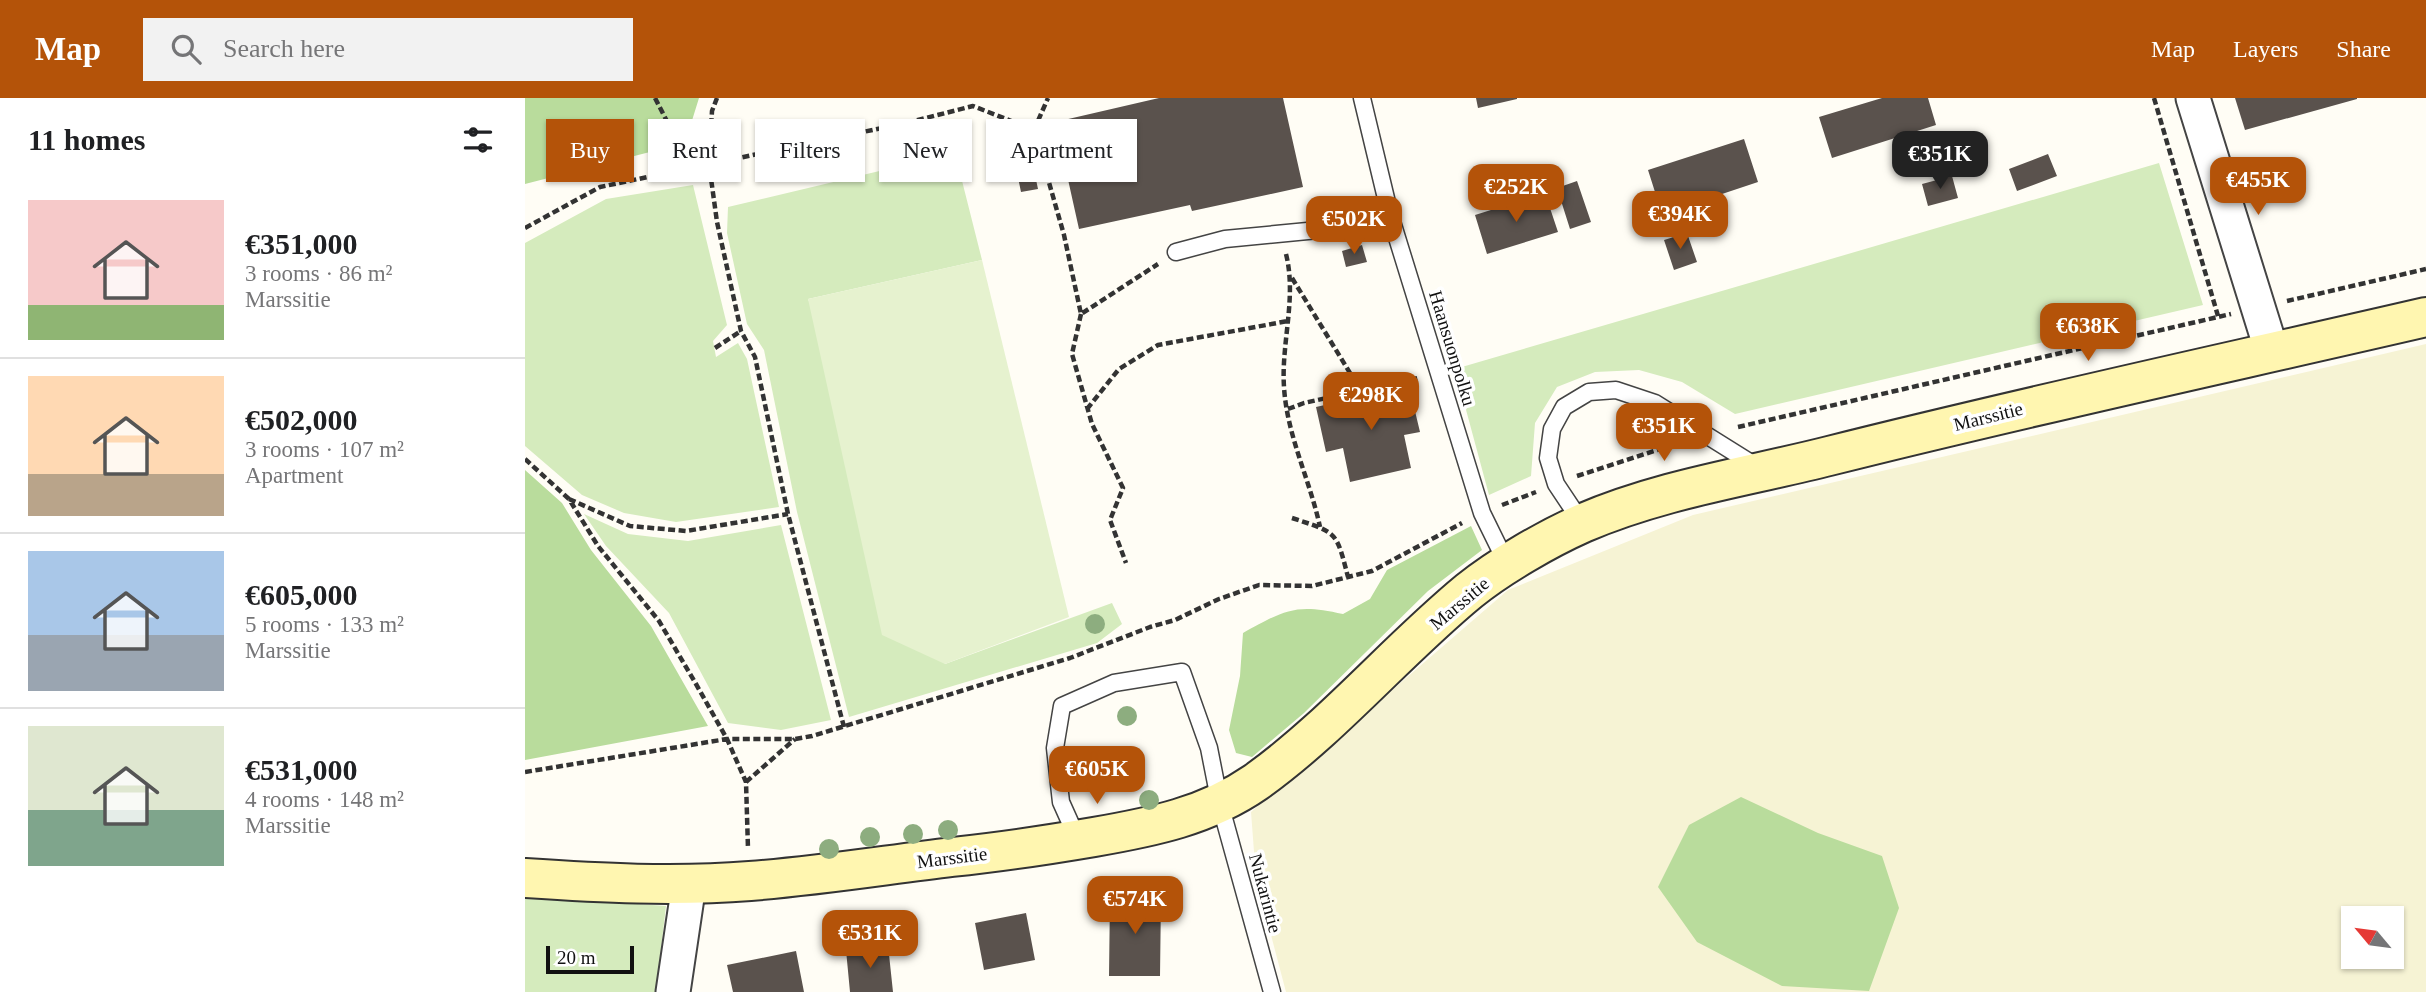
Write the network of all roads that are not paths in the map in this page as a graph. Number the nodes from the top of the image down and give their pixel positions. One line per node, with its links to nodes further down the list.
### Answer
1 (1362, 98): 3 (lane, Haansuonpolku)
2 (2193, 98): 6 (street)
3 (1390, 215): 4 (lane); 9 (lane, Haansuonpolku)
4 (1176, 252)
5 (2426, 317): 6 (main road, Marssitie)
6 (2272, 352): 7 (main road, Marssitie)
7 (1764, 471): 8 (main road, Marssitie); 8 (lane)
8 (1582, 523): 9 (main road, Marssitie)
9 (1507, 564): 10 (main road, Marssitie)
10 (1220, 804): 11 (main road, Marssitie); 11 (lane); 15 (lane, Nukarintie)
11 (1078, 840): 13 (main road, Marssitie)
12 (525, 878): 13 (main road, Marssitie)
13 (688, 884): 14 (street)
14 (673, 992)
15 (1272, 992)

